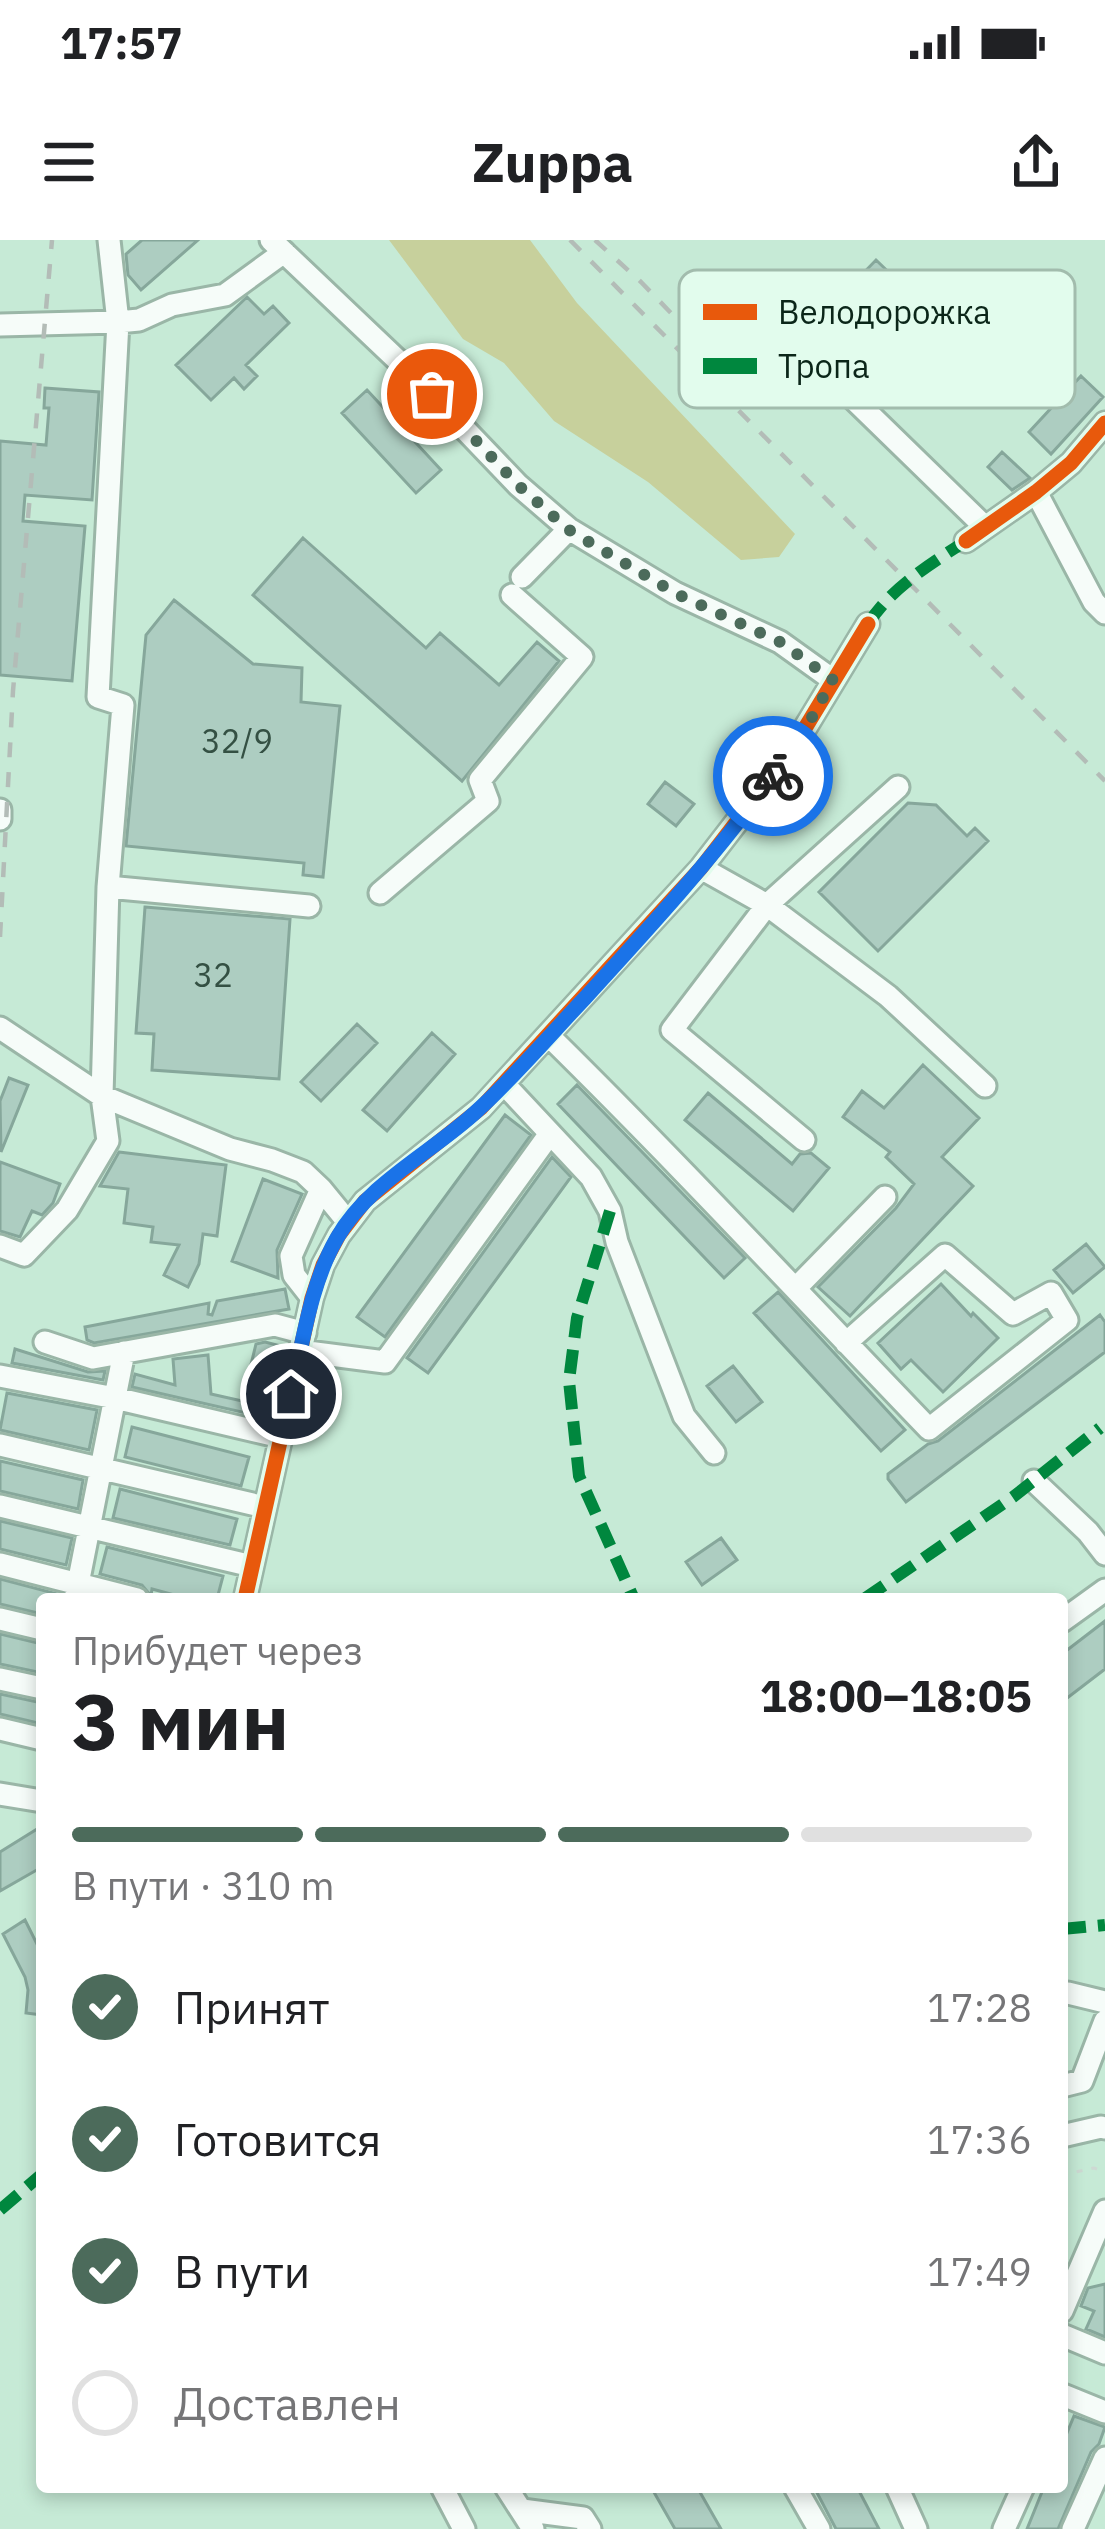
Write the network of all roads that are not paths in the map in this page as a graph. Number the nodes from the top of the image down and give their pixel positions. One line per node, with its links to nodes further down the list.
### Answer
1 (109, 240): 3 (street)
2 (278, 246): 3 (street); 8 (street)
3 (118, 322): 4 (street); 16 (street)
4 (0, 325)
5 (860, 408): 7 (street)
6 (1105, 423): 7 (street)
7 (1036, 492): 9 (street)
8 (569, 530): 11 (street); 17 (street)
9 (1105, 613)
10 (868, 624): 11 (street)
11 (833, 680): 15 (street)
12 (898, 787): 18 (street)
13 (0, 810): 14 (street)
14 (0, 819)
15 (701, 868): 18 (street); 21 (street)
16 (108, 887): 19 (street); 24 (street)
17 (380, 893)
18 (766, 904): 23 (street); 26 (street)
19 (309, 907)
20 (0, 1028): 24 (street)
21 (549, 1036): 22 (street); 31 (street)
22 (504, 1084): 25 (street); 29 (street)
23 (985, 1086)
24 (102, 1096): 27 (street); 30 (street)
25 (549, 1135): 34 (street); 41 (street)
26 (804, 1140)
27 (321, 1189): 29 (street); 32 (street)
28 (885, 1197): 31 (street)
29 (348, 1222): 32 (street)
30 (0, 1246)
31 (796, 1288): 35 (street)
32 (313, 1298): 34 (street)
33 (45, 1342): 36 (street)
34 (303, 1342): 36 (street); 39 (street)
35 (846, 1342): 35 (street)
36 (124, 1352): 38 (street)
37 (0, 1376): 38 (street)
38 (115, 1397): 39 (street); 42 (street)
39 (281, 1437): 45 (street)
40 (0, 1445): 42 (street)
41 (714, 1453)
42 (101, 1469): 45 (street); 46 (street)
43 (1034, 1480): 47 (street)
44 (0, 1506): 46 (street)
45 (266, 1507): 49 (street)
46 (89, 1527): 49 (street); 51 (street)
47 (1105, 1553)
48 (0, 1564): 51 (street)
49 (252, 1566): 52 (street)
50 (1105, 1589): 53 (street)
51 (76, 1592)
52 (246, 1593)
53 (1068, 1617)
54 (0, 1618): 55 (street)
55 (36, 1627)
56 (0, 1678): 57 (street)
57 (36, 1687)
58 (0, 1729): 59 (street)
59 (36, 1738)
60 (0, 1794): 61 (street)
61 (36, 1801)
62 (1068, 1993): 63 (street)
63 (1105, 2002)
64 (1105, 2021): 65 (street)
65 (1068, 2084)
66 (1104, 2124): 67 (street)
67 (1068, 2134)
68 (1105, 2211): 69 (street)
69 (1081, 2266): 70 (street); 71 (street)
70 (1105, 2276)
71 (1068, 2297)
72 (1068, 2338): 73 (street)
73 (1105, 2354)
74 (1068, 2398): 75 (street)
75 (1105, 2412)
76 (1105, 2458): 88 (street)
77 (445, 2493): 83 (street)
78 (510, 2493): 82 (street)
79 (798, 2493): 85 (street)
80 (900, 2493): 86 (street)
81 (1020, 2493): 87 (street)
82 (528, 2519): 84 (street)
83 (464, 2529)
84 (590, 2529)
85 (819, 2529)
86 (916, 2529)
87 (1004, 2529)
88 (1073, 2529)

